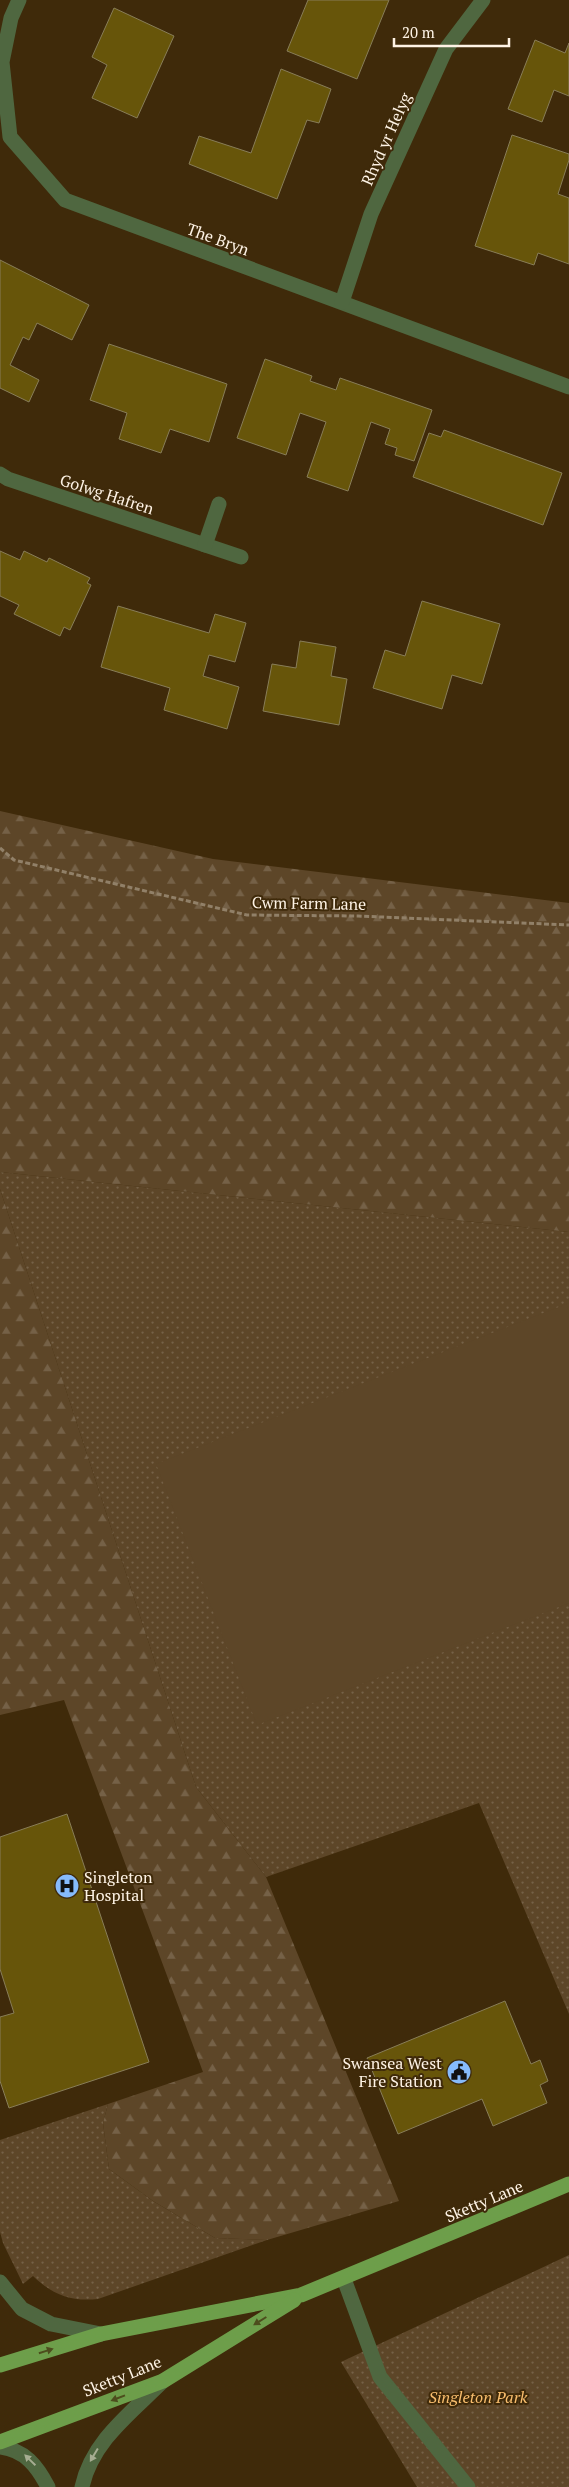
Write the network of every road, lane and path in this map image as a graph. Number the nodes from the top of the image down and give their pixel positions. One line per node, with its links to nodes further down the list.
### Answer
1 (19, 0): 3 (street, The Bryn)
2 (483, 0): 4 (street, Rhyd yr Helyg)
3 (5, 139): 4 (street, The Bryn)
4 (342, 302): 5 (street, The Bryn)
5 (569, 387)
6 (0, 474): 8 (street, Golwg Hafren)
7 (219, 504): 8 (street)
8 (205, 545): 9 (street, Golwg Hafren)
9 (241, 557)
10 (0, 848): 11 (path, Cwm Farm Lane)
11 (569, 926)
12 (569, 2184): 13 (main road, Sketty Lane)
13 (344, 2279): 15 (main road, Sketty Lane); 23 (street)
14 (0, 2282): 16 (street)
15 (301, 2296): 16 (main road, Sketty Lane); 18 (main road, Sketty Lane, one-way to 18)
16 (100, 2334): 17 (main road, Sketty Lane, one-way to 16)
17 (0, 2365)
18 (163, 2381): 19 (main road, Sketty Lane, one-way to 19); 22 (street, one-way to 22)
19 (0, 2442)
20 (0, 2448): 21 (street, one-way to 20)
21 (48, 2487)
22 (82, 2487)
23 (468, 2487)

